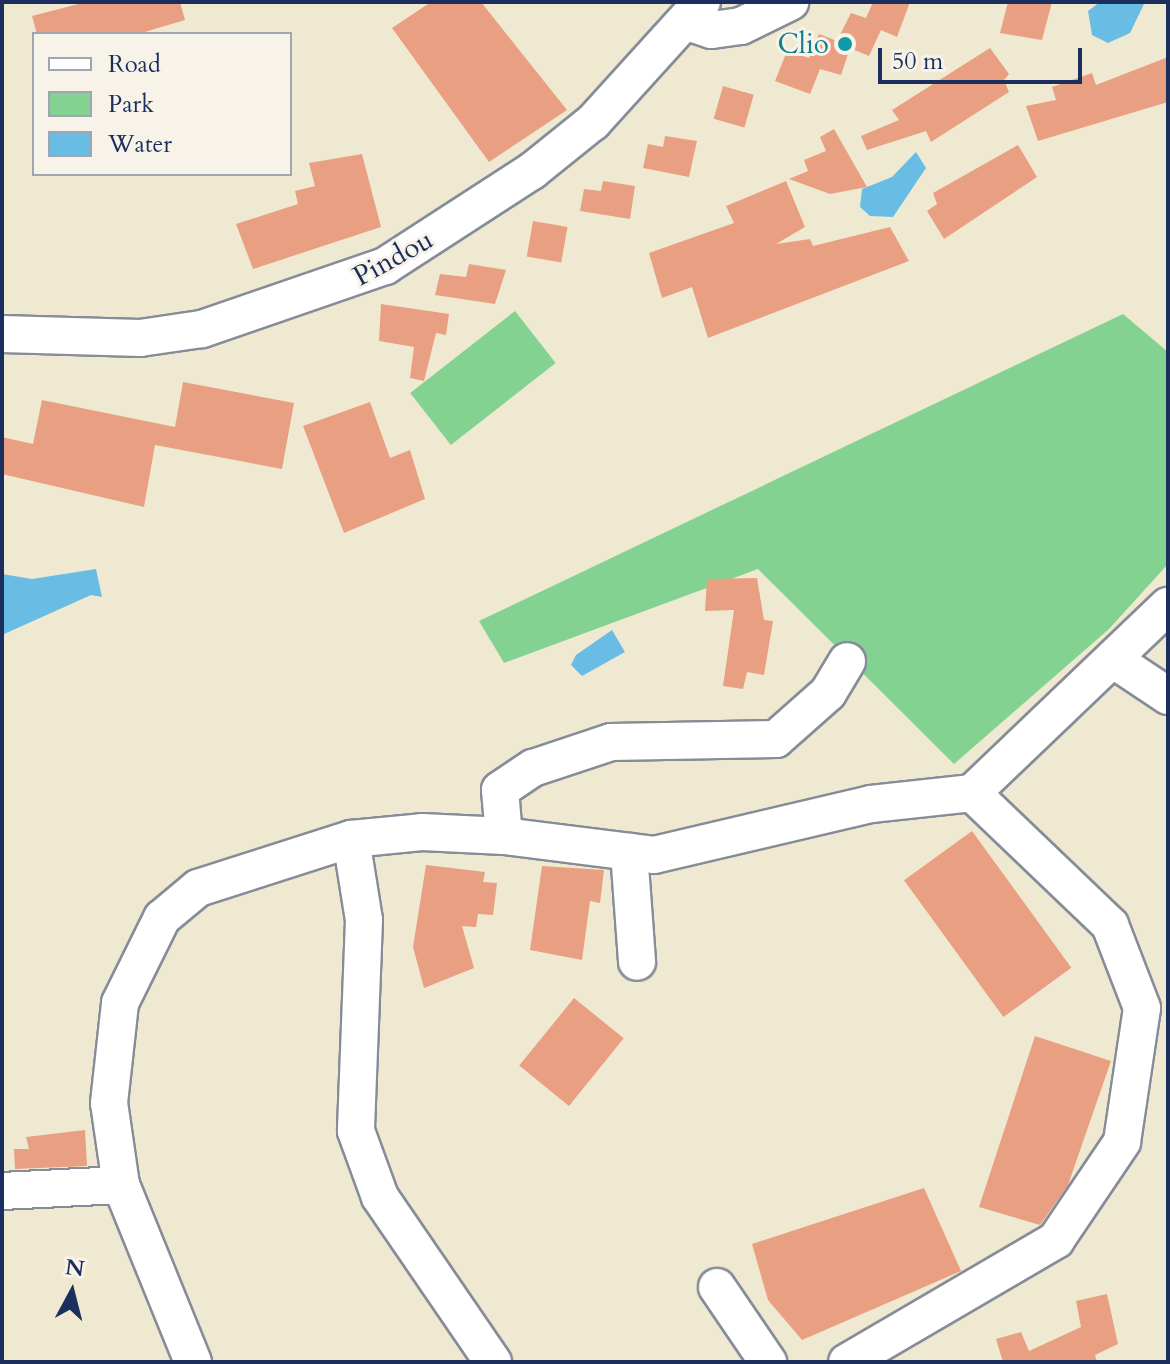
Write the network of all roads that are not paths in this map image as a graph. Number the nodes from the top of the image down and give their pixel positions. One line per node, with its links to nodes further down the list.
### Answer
1 (790, 2): 2 (street)
2 (694, 12): 3 (street, Pindou)
3 (2, 334)
4 (1168, 606): 5 (street)
5 (1114, 660): 7 (street); 8 (street)
6 (847, 661): 9 (street)
7 (1168, 696)
8 (972, 793): 11 (street); 19 (street)
9 (504, 836): 10 (street); 11 (street)
10 (351, 839): 13 (street); 17 (street)
11 (629, 852): 12 (street)
12 (637, 962)
13 (121, 1185): 14 (street); 16 (street)
14 (2, 1191)
15 (717, 1287): 18 (street)
16 (193, 1362)
17 (493, 1362)
18 (768, 1362)
19 (847, 1362)

